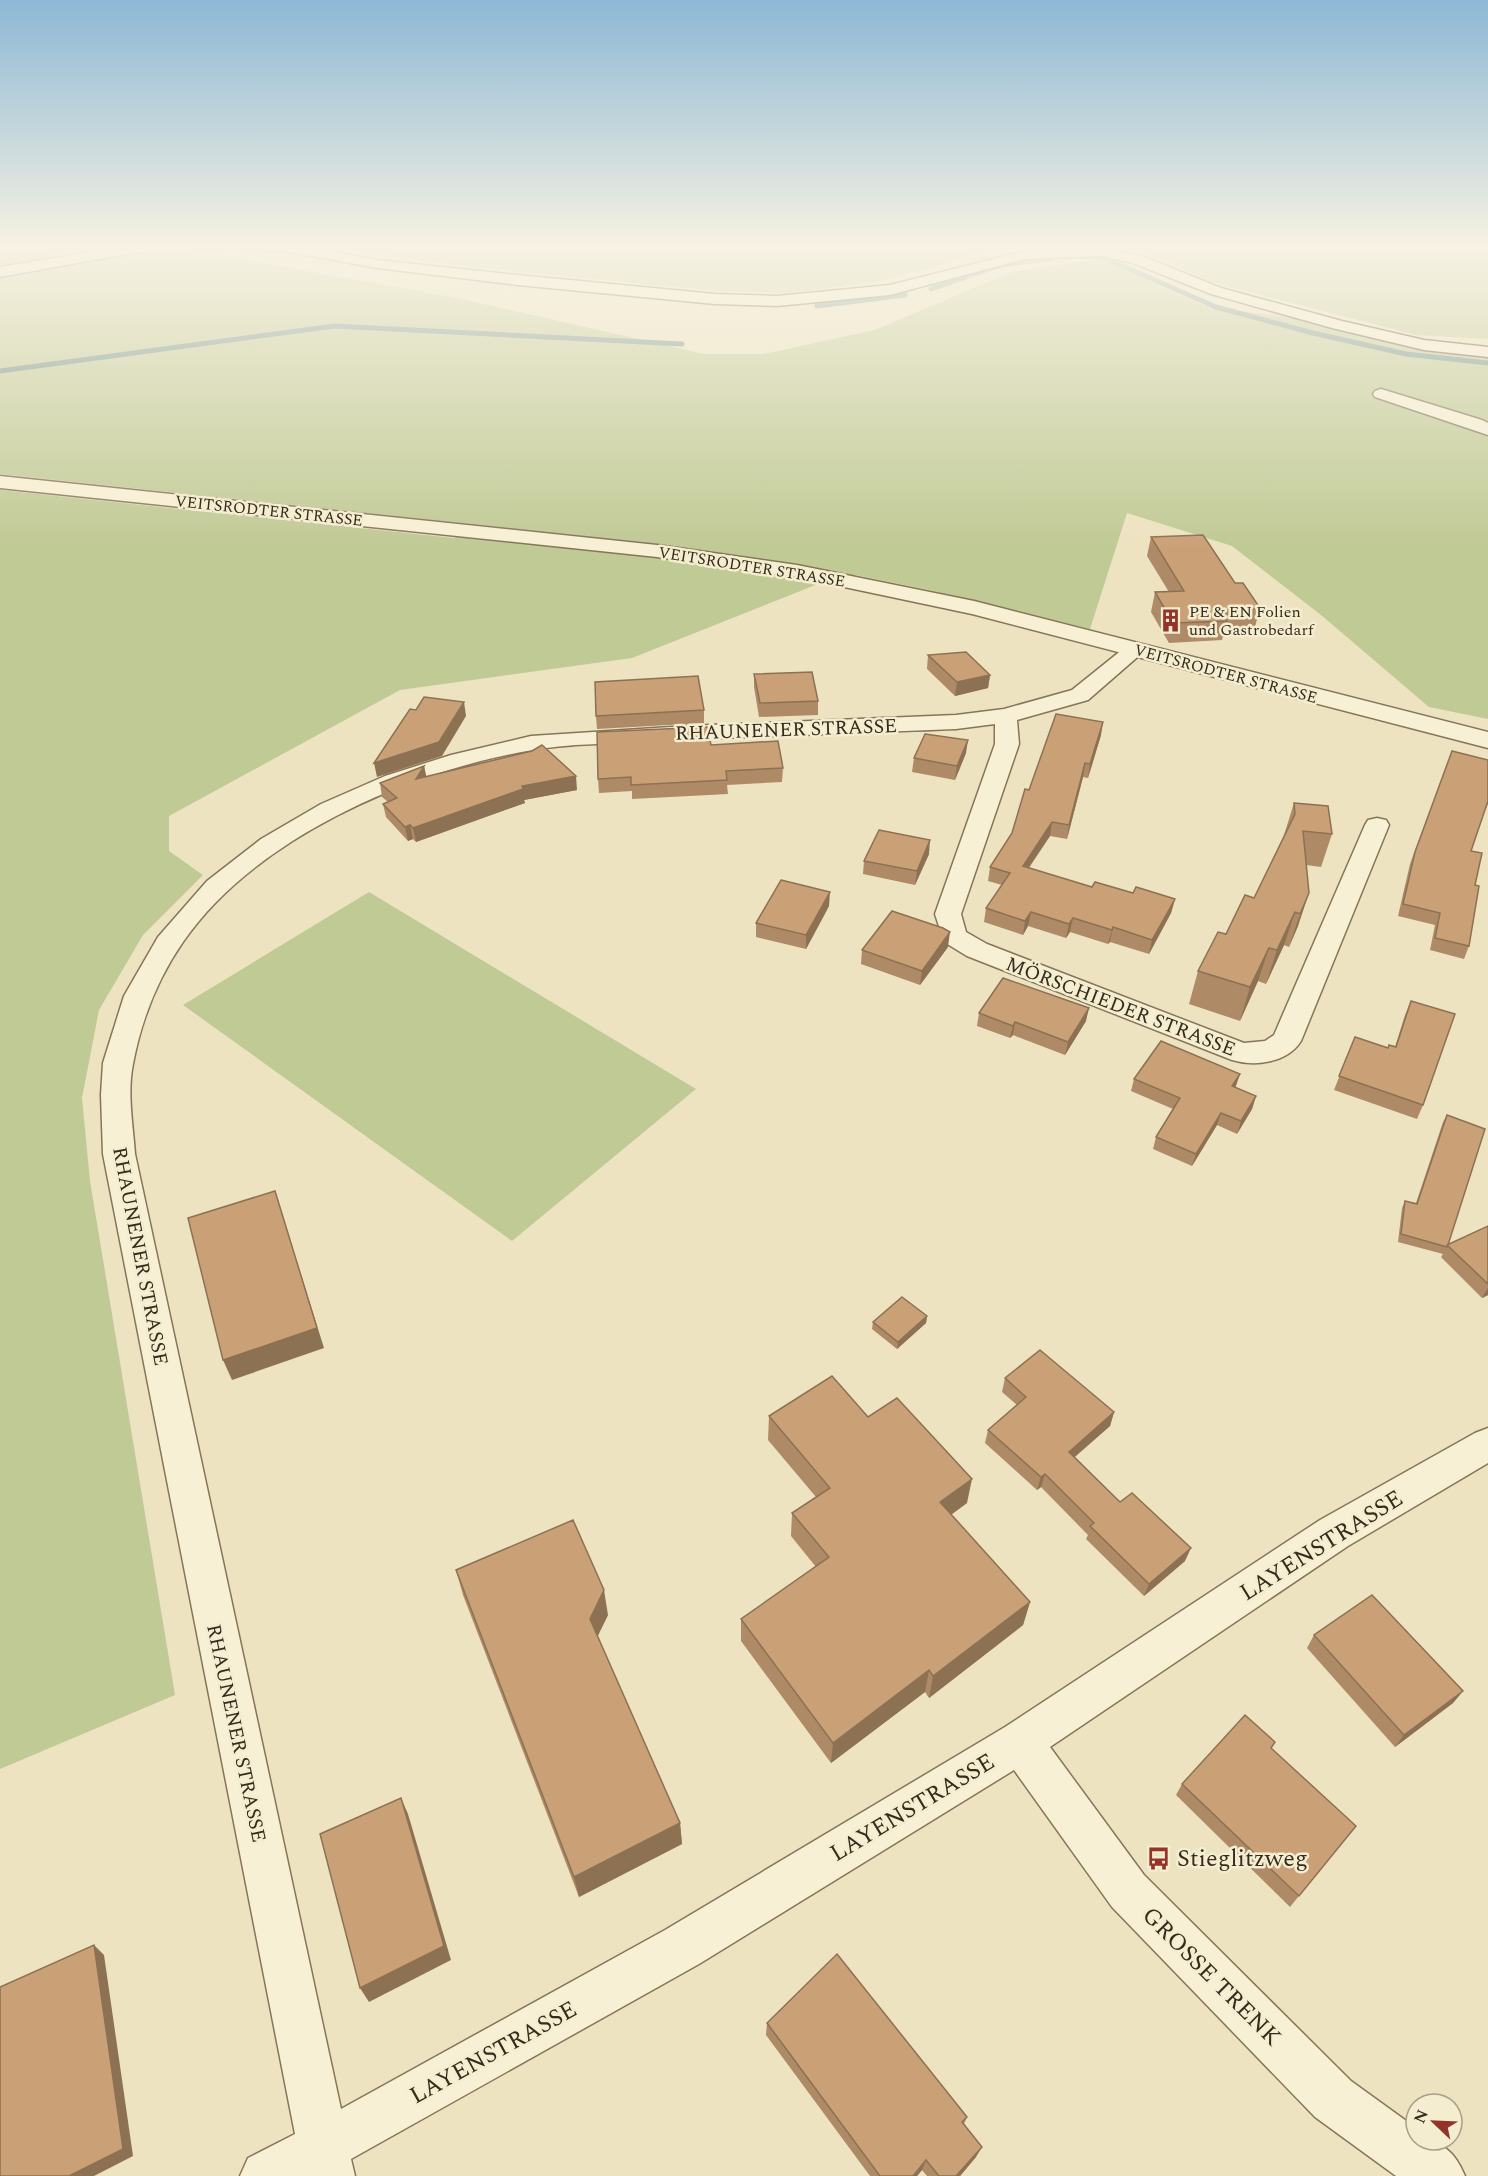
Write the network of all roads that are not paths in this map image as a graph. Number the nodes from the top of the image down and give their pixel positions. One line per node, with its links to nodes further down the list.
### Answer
1 (1429, 346): 2 (main road)
2 (1488, 352)
3 (1381, 394): 4 (street)
4 (1488, 430)
5 (0, 482): 6 (main road, VEITSRODTER STRASSE)
6 (1135, 649): 7 (street, RHAUNENER STRASSE); 8 (main road, VEITSRODTER STRASSE)
7 (1006, 716): 9 (street, MÖRSCHIEDER STRASSE); 12 (street, RHAUNENER STRASSE)
8 (1488, 740)
9 (1377, 825)
10 (1488, 1444): 11 (street, LAYENSTRASSE)
11 (1020, 1742): 12 (street, LAYENSTRASSE); 14 (street, GROSSE TRENK)
12 (326, 2162): 13 (street, LAYENSTRASSE)
13 (266, 2176)
14 (1440, 2176)

